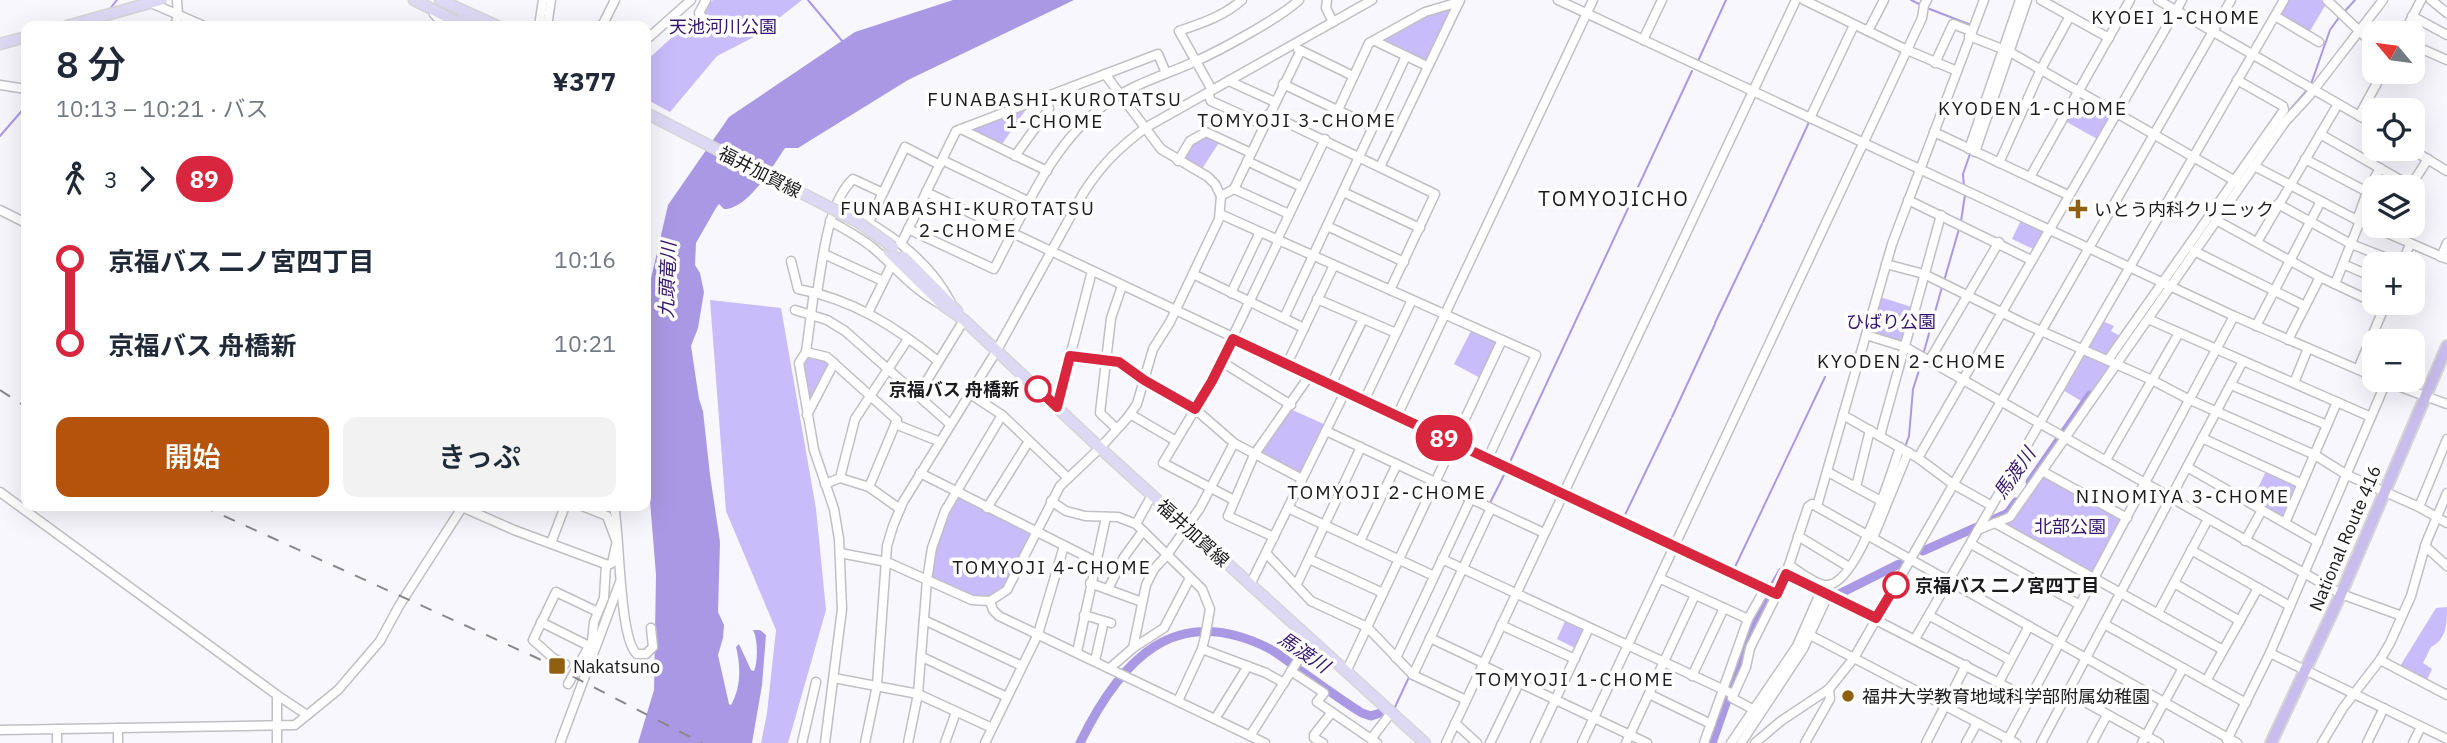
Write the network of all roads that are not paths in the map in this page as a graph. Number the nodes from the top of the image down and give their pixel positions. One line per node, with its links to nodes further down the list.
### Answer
1 (177, 0): 39 (street)
2 (440, 0): 50 (main road)
3 (543, 0): 51 (street)
4 (551, 0): 52 (street)
5 (615, 0): 53 (street)
6 (691, 0): 64 (street)
7 (706, 0): 54 (street)
8 (1242, 0): 77 (street)
9 (1299, 0): 77 (street)
10 (1327, 0): 56 (street)
11 (1372, 0): 56 (street)
12 (1558, 0): 38 (street)
13 (1593, 0): 38 (street)
14 (1662, 0): 67 (street)
15 (1796, 0): 95 (street)
16 (1804, 0): 57 (street)
17 (1884, 0): 58 (street)
18 (1927, 0): 72 (street)
19 (1984, 0): 61 (street)
20 (2020, 0): 73 (street)
21 (2027, 0): 73 (street)
22 (2041, 0): 40 (street)
23 (2158, 0): 35 (street)
24 (2182, 0): 35 (street)
25 (2231, 0): 59 (street)
26 (2284, 0): 41 (street)
27 (2327, 0): 60 (street)
28 (2383, 0): 60 (street)
29 (2421, 0): 42 (street)
30 (2431, 0): 36 (street)
31 (155, 1): 39 (street); 43 (main road)
32 (1460, 1): 68 (street); 80 (street)
33 (2126, 1): 66 (street)
34 (423, 2): 37 (main road); 48 (main road); 49 (main road)
35 (2176, 12): 59 (street); 101 (street)
36 (2447, 13)
37 (434, 14): 46 (street); 47 (main road)
38 (1587, 14): 67 (street); 219 (street)
39 (178, 15): 44 (street); 45 (street)
40 (2070, 16): 66 (street); 81 (street)
41 (2275, 16): 69 (street); 75 (street)
42 (2412, 16): 55 (street); 63 (street)
43 (85, 21)
44 (176, 21)
45 (192, 21)
46 (440, 21)
47 (445, 21)
48 (456, 21)
49 (468, 21)
50 (486, 21)
51 (540, 21)
52 (548, 21)
53 (604, 21)
54 (705, 21)
55 (2410, 21)
56 (1333, 22): 71 (street)
57 (1854, 25): 58 (street); 105 (street)
58 (1868, 31): 72 (street)
59 (2212, 31): 75 (street); 113 (street)
60 (2359, 31): 62 (street); 93 (street)
61 (1970, 34): 73 (street); 79 (street); 82 (street)
62 (2362, 34)
63 (2447, 35)
64 (651, 36)
65 (21, 38): 70 (main road)
66 (2109, 38): 92 (street)
67 (1643, 40): 95 (street)
68 (1375, 41): 76 (street); 85 (street)
69 (2319, 42)
70 (0, 44)
71 (1297, 48): 85 (street); 87 (street); 88 (street)
72 (1907, 50): 79 (street); 116 (street)
73 (2007, 51): 81 (street); 117 (street)
74 (2426, 51): 78 (street)
75 (2252, 54): 86 (street); 93 (street)
76 (1406, 56): 80 (street); 109 (street)
77 (1196, 61): 83 (street); 94 (street)
78 (2447, 61)
79 (1935, 63): 82 (street)
80 (1427, 66): 129 (street)
81 (2041, 69): 92 (street); 127 (street)
82 (1956, 71): 112 (street)
83 (1166, 73): 84 (street); 97 (street)
84 (1105, 74): 96 (street); 97 (street)
85 (1353, 76): 100 (street)
86 (2238, 80): 119 (street); 138 (street)
87 (1229, 81): 94 (street); 98 (street)
88 (1283, 84): 98 (street); 100 (street)
89 (2377, 84): 104 (street)
90 (0, 85): 91 (street)
91 (21, 88)
92 (2079, 90): 101 (street); 137 (street)
93 (2313, 90): 99 (street); 128 (street)
94 (1210, 91): 108 (street); 110 (street)
95 (1753, 92): 105 (street); 328 (street)
96 (1046, 96): 111 (street); 118 (street)
97 (1119, 96): 110 (street); 133 (street)
98 (1275, 102): 102 (street)
99 (2338, 104): 104 (street); 114 (street)
100 (1338, 110): 109 (street)
101 (2116, 112): 113 (street); 146 (street)
102 (1269, 114): 108 (street); 115 (street)
103 (651, 116): 176 (main road, 福井加賀線, bridge)
104 (2359, 116): 106 (street)
105 (1810, 118): 116 (street)
106 (2362, 118)
107 (651, 122): 176 (main road, 福井加賀線)
108 (1264, 125): 120 (street)
109 (1373, 127): 121 (street)
110 (1145, 128): 125 (street); 179 (street)
111 (961, 129): 118 (street); 126 (street)
112 (1934, 132): 117 (street); 131 (street)
113 (2153, 134): 119 (street); 177 (street)
114 (2320, 134): 123 (street); 130 (street)
115 (1325, 139): 121 (street); 140 (street)
116 (1864, 143): 131 (street); 374 (street)
117 (1972, 151): 127 (street)
118 (1015, 156): 133 (street)
119 (2193, 156): 138 (street); 193 (street)
120 (1249, 157): 125 (street); 140 (street); 141 (street)
121 (1359, 157): 129 (street); 144 (street)
122 (2425, 157): 124 (street)
123 (2305, 159): 139 (street); 142 (street)
124 (2428, 159): 132 (street); 136 (street)
125 (1178, 161): 147 (street)
126 (941, 162): 143 (street); 145 (street); 150 (street)
127 (1999, 163): 137 (street)
128 (2254, 166): 138 (street); 139 (street)
129 (1380, 167): 165 (street)
130 (2380, 168): 134 (street); 135 (street)
131 (1919, 169): 148 (street); 167 (street)
132 (2447, 171)
133 (1047, 172): 150 (street)
134 (2378, 175)
135 (2391, 175)
136 (2418, 175)
137 (2030, 177): 146 (street)
138 (2237, 182): 159 (street); 200 (street)
139 (2289, 184): 149 (street); 152 (street)
140 (1302, 187): 155 (street)
141 (1234, 189): 147 (street); 155 (street)
142 (2362, 189)
143 (926, 192): 166 (street); 169 (street)
144 (1343, 192): 164 (street); 165 (street)
145 (883, 193): 151 (street); 163 (street)
146 (2068, 195): 167 (street)
147 (1221, 196): 154 (street)
148 (1908, 200): 157 (street); 189 (street)
149 (2321, 201): 161 (street); 162 (street)
150 (1030, 202): 169 (street)
151 (838, 204): 160 (street); 163 (street)
152 (2278, 204): 161 (street); 172 (street)
153 (0, 210): 158 (street)
154 (1220, 214): 168 (street); 196 (street)
155 (1289, 214): 170 (street)
156 (2362, 214): 162 (street)
157 (1941, 215): 171 (street); 197 (street)
158 (21, 220)
159 (2216, 220): 172 (street); 178 (street)
160 (831, 221): 182 (street); 192 (street)
161 (2310, 221): 174 (street); 186 (street)
162 (2359, 221): 174 (street); 175 (street)
163 (869, 222): 176 (street)
164 (1327, 226): 183 (street); 188 (street)
165 (1420, 228): 188 (street)
166 (908, 229): 169 (street); 176 (street)
167 (2049, 230): 177 (street); 185 (street)
168 (1260, 232): 170 (street); 206 (street)
169 (1013, 233): 179 (street)
170 (1278, 240): 183 (street); 211 (street)
171 (1998, 242): 185 (street); 207 (street)
172 (2256, 242): 186 (street)
173 (2447, 243): 184 (street)
174 (2351, 244): 180 (street); 190 (street)
175 (2410, 244): 181 (street); 184 (street)
176 (894, 247): 212 (main road, 福井加賀線)
177 (2088, 247): 193 (street); 228 (street)
178 (2194, 251): 200 (street); 204 (street)
179 (1051, 252): 194 (street); 241 (street)
180 (2371, 252)
181 (2407, 252)
182 (824, 254): 199 (street); 205 (street)
183 (1313, 256): 191 (street); 222 (street)
184 (2444, 258)
185 (2031, 260): 215 (street)
186 (2290, 260): 198 (street); 204 (street)
187 (791, 261): 205 (street)
188 (1404, 262): 203 (street)
189 (1886, 264): 197 (street); 231 (street)
190 (2343, 264): 195 (street); 201 (street)
191 (1334, 265): 203 (street); 209 (street)
192 (891, 266): 199 (street); 212 (street)
193 (2130, 267): 200 (street); 239 (street)
194 (1092, 271): 202 (street); 243 (street)
195 (2362, 272)
196 (1193, 274): 206 (street); 216 (street)
197 (1924, 274): 207 (street); 236 (street)
198 (2320, 277): 201 (street); 213 (street)
199 (883, 281): 217 (street)
200 (2167, 284): 221 (street); 224 (street); 249 (street)
201 (2335, 284): 208 (street)
202 (1122, 286): 216 (street); 244 (street)
203 (1390, 290): 210 (street)
204 (2274, 291): 213 (street); 226 (street)
205 (816, 292): 217 (street); 218 (street)
206 (1231, 293): 211 (street)
207 (1968, 296): 215 (street); 246 (street)
208 (2362, 296)
209 (1317, 299): 223 (street); 227 (street)
210 (1412, 300): 219 (street); 229 (street)
211 (1249, 301): 222 (street); 233 (street)
212 (947, 304): 225 (main road, 福井加賀線)
213 (2305, 306): 235 (street)
214 (795, 310): 218 (street)
215 (2001, 311): 228 (street); 257 (street)
216 (1174, 312): 233 (street); 256 (street)
217 (868, 313): 232 (street)
218 (811, 314): 242 (street); 252 (street)
219 (1445, 315): 234 (street); 282 (street)
220 (2376, 315): 253 (street)
221 (2234, 316): 226 (street); 240 (street)
222 (1284, 318): 227 (street)
223 (1363, 319): 229 (street); 261 (street)
224 (2148, 319): 230 (street); 249 (street)
225 (964, 320): 241 (main road, 福井加賀線); 245 (street)
226 (2256, 326): 235 (street)
227 (1304, 328): 251 (street)
228 (2040, 330): 239 (street); 271 (street)
229 (1396, 333): 270 (street)
230 (2179, 333): 240 (street); 258 (street)
231 (1866, 335): 236 (street); 281 (street)
232 (908, 339): 245 (street); 252 (street)
233 (1232, 339): 248 (street); 251 (street)
234 (1502, 340): 298 (street); 305 (street)
235 (2288, 340): 238 (street)
236 (1905, 346): 246 (street); 291 (street)
237 (2447, 346): 268 (highway, National Route 416)
238 (2308, 348): 253 (street); 259 (street)
239 (2083, 349): 249 (street); 284 (street)
240 (2216, 349): 247 (street); 269 (street)
241 (997, 350): 265 (street); 275 (main road, 福井加賀線)
242 (806, 352): 250 (street); 279 (street)
243 (1070, 356): 244 (street); 275 (street)
244 (1106, 360): 256 (street); 288 (street)
245 (938, 361): 267 (street)
246 (1929, 361): 257 (street)
247 (2243, 361): 259 (street); 260 (street)
248 (1222, 362): 274 (street); 276 (street)
249 (2112, 362): 258 (street); 292 (street)
250 (834, 363): 266 (street); 279 (street)
251 (1287, 364): 255 (street)
252 (888, 369): 266 (street); 267 (street)
253 (2358, 369): 254 (street)
254 (2362, 371)
255 (1310, 375): 261 (street); 274 (street)
256 (1144, 380): 276 (street); 278 (street)
257 (1963, 380): 271 (street); 306 (street)
258 (2152, 380): 269 (street); 307 (street)
259 (2294, 383): 272 (street)
260 (2231, 384): 277 (street); 287 (street)
261 (1331, 385): 262 (street)
262 (1345, 392): 270 (street); 290 (street)
263 (2380, 392): 283 (street)
264 (2414, 392): 268 (street)
265 (970, 394): 280 (street); 286 (street)
266 (871, 395): 285 (street); 314 (street)
267 (918, 396): 286 (street)
268 (2425, 396): 273 (street); 325 (highway, National Route 416)
269 (2188, 400): 277 (street); 318 (street)
270 (1364, 401): 282 (street)
271 (2000, 401): 284 (street); 320 (street)
272 (2337, 402): 283 (street); 287 (street)
273 (2447, 404)
274 (1291, 405): 303 (street)
275 (1057, 407): 301 (main road, 福井加賀線)
276 (1195, 409): 297 (street); 299 (street)
277 (2216, 410): 293 (street); 304 (street)
278 (1130, 414): 288 (street); 297 (street)
279 (807, 415): 319 (street)
280 (1002, 415): 296 (street); 327 (street)
281 (1843, 415): 289 (street); 311 (street)
282 (1397, 416): 298 (street)
283 (2371, 417): 313 (street)
284 (2040, 423): 292 (street); 337 (street)
285 (895, 424): 295 (street); 322 (street)
286 (950, 424): 295 (street)
287 (2327, 425): 304 (street)
288 (1117, 429): 301 (street)
289 (1870, 430): 291 (street); 323 (street)
290 (1326, 431): 300 (street); 316 (street)
291 (1880, 436): 302 (street)
292 (2064, 437): 307 (street); 310 (street)
293 (2202, 438): 309 (street); 321 (street)
294 (2447, 439): 339 (street)
295 (938, 441): 312 (street)
296 (1029, 441): 315 (street); 340 (street)
297 (1176, 441): 324 (street)
298 (1454, 442): 305 (street); 317 (street)
299 (1234, 443): 303 (street); 324 (street)
300 (1360, 447): 308 (street); 358 (street)
301 (1100, 448): 315 (street); 330 (main road, 福井加賀線)
302 (1904, 450): 306 (street); 335 (street); 365 (street)
303 (1254, 455): 316 (street); 333 (street)
304 (2315, 455): 313 (street); 321 (street)
305 (1488, 458): 328 (street)
306 (1918, 458): 320 (street)
307 (2106, 460): 318 (street)
308 (1397, 464): 317 (street); 368 (street)
309 (2187, 467): 332 (street); 344 (street)
310 (2042, 471): 353 (street); 355 (street)
311 (1828, 472): 323 (street); 336 (street)
312 (920, 473): 327 (street); 343 (street)
313 (2347, 475): 325 (street); 370 (street)
314 (840, 478): 319 (street); 322 (street)
315 (1068, 478): 334 (street)
316 (1302, 479): 341 (street)
317 (1436, 482): 331 (street); 382 (street)
318 (2144, 483): 332 (street); 353 (street)
319 (825, 484): 377 (street)
320 (1953, 484): 337 (street); 380 (street)
321 (2302, 484): 356 (street)
322 (869, 487): 343 (street)
323 (1856, 487): 335 (street)
324 (1210, 488): 333 (street); 360 (street)
325 (2383, 491): 339 (street); 410 (highway, National Route 416)
326 (0, 492): 338 (street)
327 (956, 492): 340 (street); 397 (street)
328 (1563, 494): 363 (street); 374 (street)
329 (2447, 494): 351 (street)
330 (1152, 495): 359 (street); 360 (main road, 福井加賀線)
331 (1471, 498): 342 (street); 383 (street)
332 (2171, 498): 354 (street); 408 (street)
333 (1234, 500): 366 (street)
334 (1051, 501): 352 (street); 362 (street)
335 (1881, 501): 365 (street)
336 (1816, 506): 364 (street); 365 (street)
337 (1993, 506): 361 (street)
338 (21, 507)
339 (2419, 507): 351 (street)
340 (987, 508): 362 (street)
341 (1288, 508): 358 (street); 366 (street)
342 (1491, 508): 363 (street); 389 (street)
343 (900, 509): 385 (street)
344 (2262, 510): 356 (street); 369 (street)
345 (26, 511): 482 (street)
346 (460, 511): 497 (street)
347 (474, 511): 371 (street)
348 (563, 511): 371 (street)
349 (594, 511): 367 (street)
350 (615, 511): 367 (street)
351 (2438, 516): 357 (street); 375 (street)
352 (1106, 517): 359 (street); 384 (street)
353 (2127, 518): 395 (street)
354 (2208, 519): 369 (street); 376 (street)
355 (1995, 523): 361 (street); 395 (street)
356 (2285, 523): 370 (street)
357 (2447, 523)
358 (1324, 524): 368 (street); 381 (street)
359 (1140, 527): 379 (street); 404 (street)
360 (1186, 527): 379 (street); 402 (main road, 福井加賀線)
361 (1980, 529): 372 (street)
362 (1036, 533): 373 (street); 412 (street)
363 (1544, 533): 409 (street)
364 (1798, 536): 388 (street); 390 (street)
365 (1871, 536): 380 (street); 388 (street)
366 (1274, 537): 378 (street)
367 (618, 540): 386 (street); 392 (street)
368 (1360, 541): 382 (street)
369 (2245, 541): 391 (street)
370 (2318, 542): 391 (street)
371 (551, 543): 386 (street)
372 (1971, 544): 398 (street); 414 (street)
373 (1065, 546): 384 (street); 433 (street)
374 (1675, 546): 396 (street); 405 (street)
375 (2425, 546): 387 (street); 421 (street)
376 (2192, 550): 400 (street); 403 (street)
377 (840, 553): 385 (street); 467 (street)
378 (1266, 553): 401 (street); 402 (street)
379 (1167, 555): 394 (street); 413 (street)
380 (1912, 558): 398 (street); 422 (street)
381 (1308, 559): 401 (street); 406 (street)
382 (1399, 559): 393 (street); 406 (street)
383 (1442, 559): 389 (street); 393 (street)
384 (1095, 561): 399 (street)
385 (887, 562): 397 (street); 474 (street)
386 (606, 565): 417 (street)
387 (2447, 566)
388 (1849, 567): 390 (street)
389 (1463, 569): 409 (street); 435 (street)
390 (1788, 570): 405 (street); 407 (street)
391 (2304, 574): 410 (street); 415 (street)
392 (621, 576): 431 (street); 520 (street)
393 (1434, 576): 447 (street)
394 (1190, 578): 441 (street); 442 (street)
395 (2095, 578): 408 (street); 414 (street)
396 (1661, 579): 411 (street); 440 (street)
397 (927, 580): 412 (street); 424 (street)
398 (1950, 581): 420 (street); 430 (street)
399 (1090, 583): 404 (street); 419 (street)
400 (2174, 583): 418 (street); 425 (street)
401 (1297, 584): 429 (street)
402 (1250, 585): 437 (main road, 福井加賀線)
403 (2258, 588): 415 (street); 425 (street)
404 (1108, 589): 413 (street)
405 (1771, 591): 423 (street); 481 (street)
406 (1383, 593): 429 (street)
407 (1825, 593): 422 (street); 434 (street); 493 (street)
408 (2121, 593): 418 (street); 427 (street)
409 (1516, 594): 428 (street); 432 (street)
410 (2341, 594): 421 (street); 463 (highway, National Route 416)
411 (1695, 595): 416 (street); 454 (street)
412 (990, 600): 433 (street)
413 (1142, 602): 441 (street)
414 (2080, 605): 438 (street)
415 (2290, 607): 445 (street)
416 (1724, 608): 423 (street); 466 (street)
417 (598, 612): 426 (street); 439 (street)
418 (2158, 613): 443 (street)
419 (1084, 615): 444 (street); 453 (street)
420 (1930, 616): 436 (street); 451 (street)
421 (2402, 616): 452 (street)
422 (1876, 618): 436 (street); 448 (street)
423 (1748, 619): 475 (street)
424 (924, 620): 446 (street); 457 (street)
425 (2240, 621): 443 (street)
426 (541, 622): 439 (street); 455 (street)
427 (2104, 624): 450 (street); 461 (street)
428 (1501, 625): 449 (street); 456 (street)
429 (1367, 626): 447 (street); 464 (street)
430 (2029, 626): 438 (street); 451 (street)
431 (651, 628)
432 (1589, 628): 440 (street); 449 (street)
433 (1038, 634): 444 (street); 457 (street)
434 (1810, 635): 448 (street); 493 (street)
435 (1430, 638): 456 (street); 465 (street)
436 (1915, 639): 459 (street)
437 (1311, 640): 462 (street); 464 (main road, 福井加賀線)
438 (2060, 643): 450 (street); 485 (street)
439 (589, 646): 473 (street)
440 (1628, 646): 454 (street); 499 (street)
441 (1133, 648): 460 (street)
442 (1202, 649): 458 (street); 488 (street)
443 (2223, 650): 468 (street)
444 (1077, 652): 453 (street)
445 (2270, 653): 463 (street); 490 (street)
446 (922, 657): 479 (street); 484 (street)
447 (1396, 658): 465 (street)
448 (1854, 658): 476 (street); 491 (street)
449 (1575, 659): 487 (street)
450 (2085, 659): 477 (street); 489 (street)
451 (2010, 660): 470 (street)
452 (2380, 660): 478 (street); 483 (street)
453 (1095, 661): 460 (street)
454 (1663, 663): 466 (street); 480 (street)
455 (565, 664)
456 (1483, 664): 472 (street); 486 (street)
457 (1022, 666): 484 (street)
458 (1248, 666): 471 (street); 500 (street)
459 (1966, 666): 470 (street); 491 (street)
460 (1110, 668): 488 (street)
461 (2183, 668): 468 (street); 489 (street)
462 (1291, 671): 471 (street); 495 (street)
463 (2306, 671): 478 (street); 547 (highway, National Route 416)
464 (1346, 672): 496 (main road, 福井加賀線)
465 (1412, 675): 486 (street)
466 (1692, 676): 475 (street)
467 (834, 678): 474 (street); 522 (street)
468 (2206, 681): 490 (street)
469 (816, 682): 521 (street)
470 (1999, 682): 485 (street)
471 (1284, 683): 510 (street)
472 (1519, 683): 487 (street); 532 (street)
473 (568, 684)
474 (877, 685): 479 (street); 523 (street)
475 (1723, 690): 481 (street); 503 (street)
476 (1829, 690): 539 (street); 540 (street)
477 (2067, 692): 498 (street); 543 (street)
478 (2354, 693): 492 (street); 548 (street)
479 (918, 694): 494 (street); 524 (street)
480 (1649, 694): 503 (street); 511 (street)
481 (1733, 694): 493 (street)
482 (277, 695): 497 (street); 504 (street)
483 (2447, 695)
484 (1007, 697): 508 (street)
485 (2030, 699): 516 (street)
486 (1466, 700): 501 (street)
487 (1555, 700): 499 (street); 533 (street)
488 (1178, 701): 500 (street)
489 (2164, 702): 512 (street); 515 (street)
490 (2246, 703): 515 (street)
491 (1945, 705): 502 (street); 541 (street)
492 (2384, 708): 505 (street); 549 (street)
493 (1757, 711): 537 (street); 538 (street)
494 (956, 712): 508 (street); 525 (street)
495 (1332, 712): 514 (street); 528 (street)
496 (1391, 713): 514 (street); 529 (main road, 福井加賀線)
497 (305, 714): 504 (street)
498 (2107, 715): 512 (street); 544 (street)
499 (1594, 718): 511 (street); 534 (street)
500 (1215, 719): 510 (street)
501 (1455, 723): 530 (street); 531 (street)
502 (1977, 723): 516 (street); 542 (street)
503 (1711, 724): 536 (street)
504 (277, 726): 506 (street); 519 (street)
505 (2421, 727): 513 (street); 550 (street)
506 (118, 728): 507 (street); 518 (street)
507 (57, 729): 509 (street); 517 (street)
508 (992, 729): 526 (street)
509 (0, 730)
510 (1250, 736): 527 (street)
511 (1628, 739): 535 (street)
512 (2144, 739): 545 (street)
513 (2447, 740)
514 (1374, 741)
515 (2227, 741): 546 (street)
516 (2010, 742)
517 (57, 743)
518 (118, 743)
519 (277, 743)
520 (560, 743)
521 (802, 743)
522 (825, 743)
523 (865, 743)
524 (908, 743)
525 (945, 743)
526 (985, 743)
527 (1265, 743)
528 (1323, 743)
529 (1425, 743)
530 (1446, 743)
531 (1477, 743)
532 (1490, 743)
533 (1535, 743)
534 (1582, 743)
535 (1647, 743)
536 (1704, 743)
537 (1731, 743)
538 (1741, 743)
539 (1755, 743)
540 (1805, 743)
541 (1926, 743)
542 (1966, 743)
543 (2041, 743)
544 (2092, 743)
545 (2159, 743)
546 (2237, 743)
547 (2271, 743)
548 (2322, 743)
549 (2367, 743)
550 (2413, 743)

